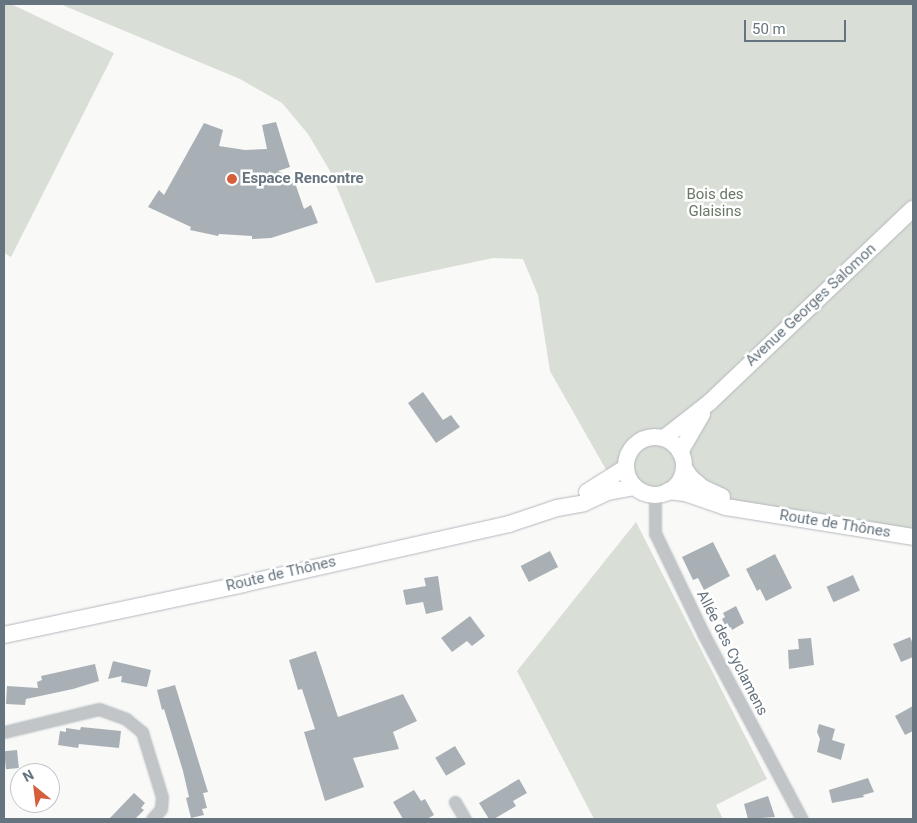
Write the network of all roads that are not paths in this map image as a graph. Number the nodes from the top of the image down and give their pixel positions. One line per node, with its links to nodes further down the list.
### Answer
1 (913, 208): 2 (main road, Avenue Georges Salomon)
2 (710, 402): 3 (main road, Avenue Georges Salomon); 4 (main road, Avenue Georges Salomon)
3 (664, 438): 4 (main road); 5 (main road)
4 (682, 460): 7 (main road); 9 (main road, Route de Thônes)
5 (625, 468): 6 (main road); 8 (main road, Route de Thônes)
6 (634, 487): 7 (main road); 8 (main road, Route de Thônes)
7 (662, 493): 9 (main road, Route de Thônes); 16 (street, Allée des Cyclamens)
8 (556, 508): 11 (main road, Route de Thônes)
9 (756, 511): 10 (main road, Route de Thônes)
10 (913, 537)
11 (4, 635)
12 (4, 732): 14 (street)
13 (455, 802): 15 (street)
14 (152, 819)
15 (465, 819)
16 (802, 819)

